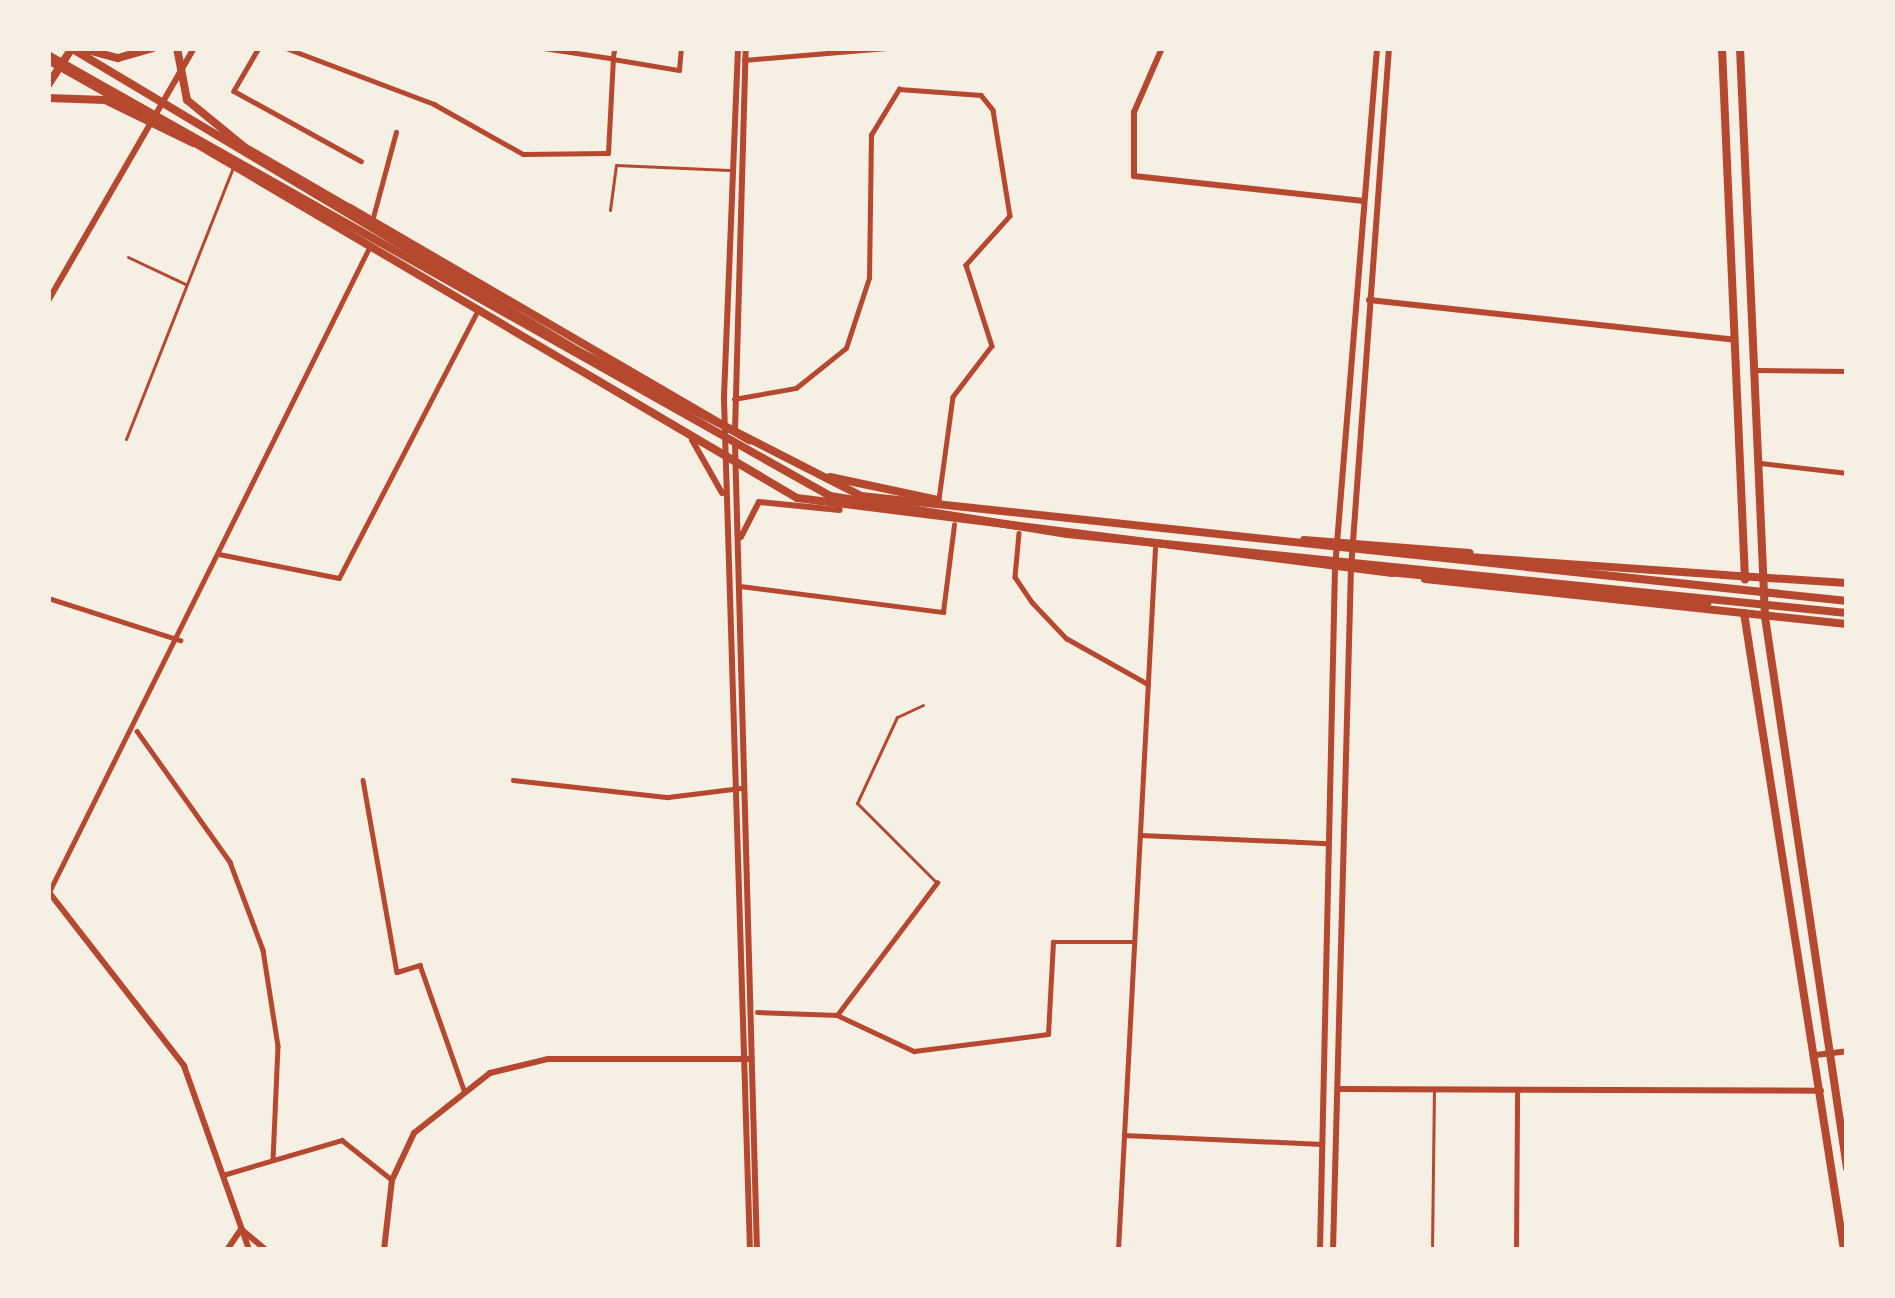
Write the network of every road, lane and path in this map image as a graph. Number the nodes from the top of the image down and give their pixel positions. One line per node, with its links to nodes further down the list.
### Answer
1 (75, 48): 2 (main road); 20 (main road); 23 (main road); 29 (main road)
2 (153, 48)
3 (177, 48): 29 (main road)
4 (194, 48): 23 (main road)
5 (259, 48): 26 (street)
6 (286, 48): 18 (street)
7 (539, 48): 18 (street)
8 (615, 48): 18 (street)
9 (681, 48): 18 (street)
10 (742, 48): 19 (main road); 28 (main road)
11 (886, 48): 19 (street)
12 (1162, 48): 30 (main road)
13 (1377, 48): 30 (main road)
14 (1389, 48): 36 (main road)
15 (1722, 48): 39 (main road)
16 (1740, 48): 40 (main road)
17 (49, 55): 20 (main road); 27 (main road)
18 (614, 59)
19 (744, 60): 42 (main road)
20 (60, 66): 21 (main road); 24 (main road)
21 (48, 85)
22 (48, 98): 27 (main road)
23 (164, 101): 24 (main road); 32 (main road)
24 (152, 118): 27 (main road); 37 (main road)
25 (396, 133): 32 (street)
26 (361, 161)
27 (236, 165): 33 (main road); 35 (lane); 73 (main road)
28 (729, 170): 31 (lane); 43 (main road)
29 (278, 172): 47 (main road)
30 (1365, 201): 57 (main road)
31 (610, 209)
32 (372, 220): 43 (main road); 47 (main road)
33 (368, 248): 38 (main road); 60 (street)
34 (128, 257): 35 (lane)
35 (187, 284): 45 (lane)
36 (1369, 300): 39 (main road); 58 (main road)
37 (48, 301)
38 (477, 312): 46 (main road); 60 (street)
39 (1735, 340): 67 (main road)
40 (1757, 370): 41 (street); 49 (main road)
41 (1847, 370)
42 (734, 399): 44 (main road); 52 (street)
43 (724, 426): 44 (main road); 48 (main road)
44 (734, 431): 50 (main road); 52 (main road)
45 (126, 439)
46 (692, 440): 48 (main road); 53 (main road)
47 (764, 453): 61 (main road)
48 (725, 459): 50 (main road); 53 (main road)
49 (1761, 463): 51 (street); 68 (main road)
50 (735, 465): 54 (main road); 62 (main road)
51 (1847, 473)
52 (939, 501): 57 (main road)
53 (725, 506): 84 (main road)
54 (840, 511): 55 (main road); 62 (main road)
55 (954, 525): 56 (main road); 70 (street)
56 (1019, 533): 59 (main road); 79 (street)
57 (1336, 542): 58 (main road); 63 (main road)
58 (1353, 543): 64 (main road); 66 (main road)
59 (1155, 549): 63 (main road); 79 (street)
60 (219, 554): 78 (street)
61 (1389, 554): 66 (main road); 72 (main road)
62 (739, 565): 70 (main road)
63 (1335, 568): 64 (main road); 86 (main road)
64 (1351, 569): 65 (main road); 96 (main road)
65 (1388, 572): 73 (main road); 75 (main road)
66 (1725, 575): 67 (main road)
67 (1745, 578): 68 (main road); 75 (main road)
68 (1766, 580): 69 (main road); 76 (main road)
69 (1847, 583)
70 (740, 586): 90 (main road)
71 (48, 598): 78 (street)
72 (1847, 601)
73 (1739, 603): 74 (main road)
74 (1847, 613)
75 (1743, 616): 76 (main road); 94 (main road)
76 (1765, 617): 77 (main road); 93 (main road)
77 (1847, 624)
78 (180, 640): 81 (street)
79 (1148, 684): 85 (street)
80 (922, 705): 87 (lane)
81 (137, 731): 88 (street); 103 (street)
82 (364, 780): 98 (street)
83 (512, 780): 84 (street)
84 (740, 788): 95 (main road)
85 (1140, 835): 86 (street); 89 (street)
86 (1327, 842): 102 (main road)
87 (937, 883): 91 (street)
88 (49, 892): 105 (main road)
89 (1134, 942): 91 (street); 101 (street)
90 (757, 1012): 91 (street); 112 (main road)
91 (837, 1015)
92 (1847, 1052): 93 (main road)
93 (1832, 1053): 94 (main road); 104 (main road)
94 (1816, 1055): 100 (main road)
95 (748, 1059): 98 (main road); 112 (main road)
96 (1338, 1089): 97 (main road); 115 (main road)
97 (1434, 1089): 99 (main road); 116 (lane)
98 (464, 1090): 106 (main road)
99 (1517, 1090): 100 (main road); 117 (street)
100 (1822, 1090): 118 (main road)
101 (1124, 1136): 102 (street); 113 (street)
102 (1322, 1144): 114 (main road)
103 (273, 1160): 105 (street); 106 (street)
104 (1847, 1168)
105 (223, 1174): 107 (main road)
106 (392, 1180): 111 (main road)
107 (241, 1229): 108 (main road); 109 (main road); 110 (main road)
108 (227, 1250)
109 (249, 1250)
110 (266, 1250)
111 (385, 1250)
112 (753, 1250)
113 (1118, 1250)
114 (1320, 1250)
115 (1333, 1250)
116 (1432, 1250)
117 (1516, 1250)
118 (1844, 1250)

